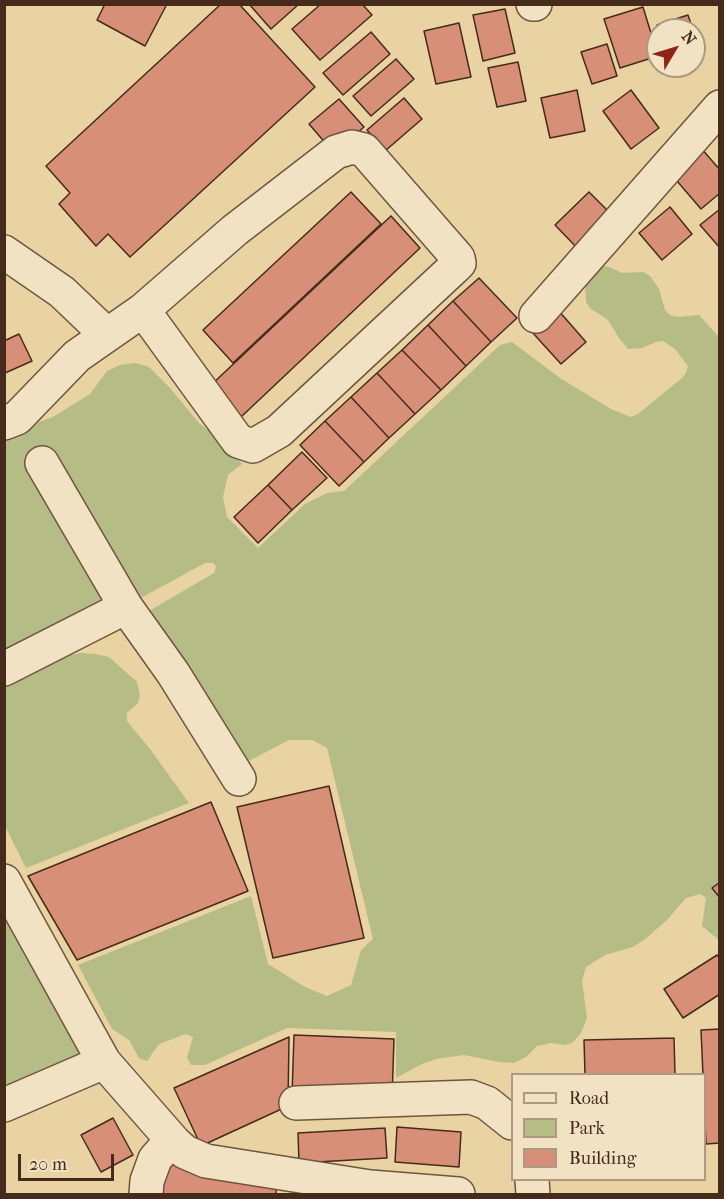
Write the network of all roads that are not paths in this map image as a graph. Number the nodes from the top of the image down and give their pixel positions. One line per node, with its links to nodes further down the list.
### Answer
1 (720, 107): 4 (street)
2 (4, 252): 5 (street)
3 (143, 310): 3 (street); 5 (street)
4 (536, 316)
5 (106, 334): 6 (street)
6 (4, 423)
7 (42, 463): 8 (street)
8 (126, 607): 9 (street); 10 (street)
9 (4, 669)
10 (238, 779)
11 (4, 881): 12 (street)
12 (104, 1062): 14 (street); 16 (street)
13 (296, 1103): 15 (street)
14 (4, 1105)
15 (511, 1122)
16 (175, 1143): 17 (street); 18 (street)
17 (146, 1194)
18 (458, 1194)

